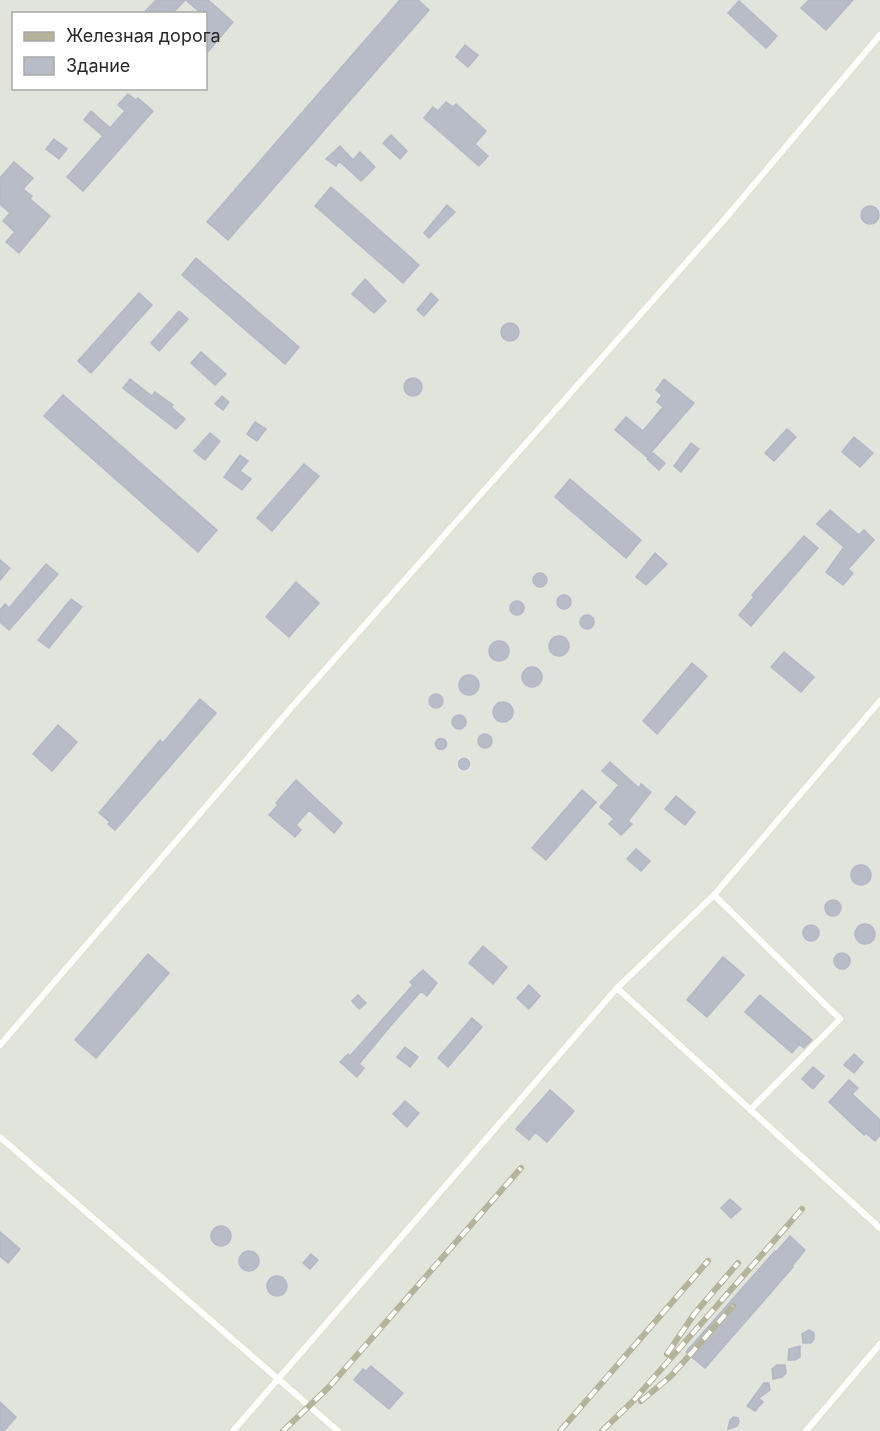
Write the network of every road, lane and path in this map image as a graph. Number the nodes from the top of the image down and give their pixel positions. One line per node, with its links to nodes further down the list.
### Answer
1 (880, 35): 5 (lane)
2 (880, 700): 3 (lane)
3 (714, 895): 4 (lane); 6 (lane)
4 (617, 988): 6 (lane); 10 (lane)
5 (0, 1045)
6 (750, 1110): 8 (lane)
7 (0, 1137): 10 (lane)
8 (880, 1228)
9 (880, 1344): 13 (lane)
10 (279, 1379): 11 (lane); 12 (lane)
11 (233, 1431)
12 (338, 1431)
13 (806, 1431)

